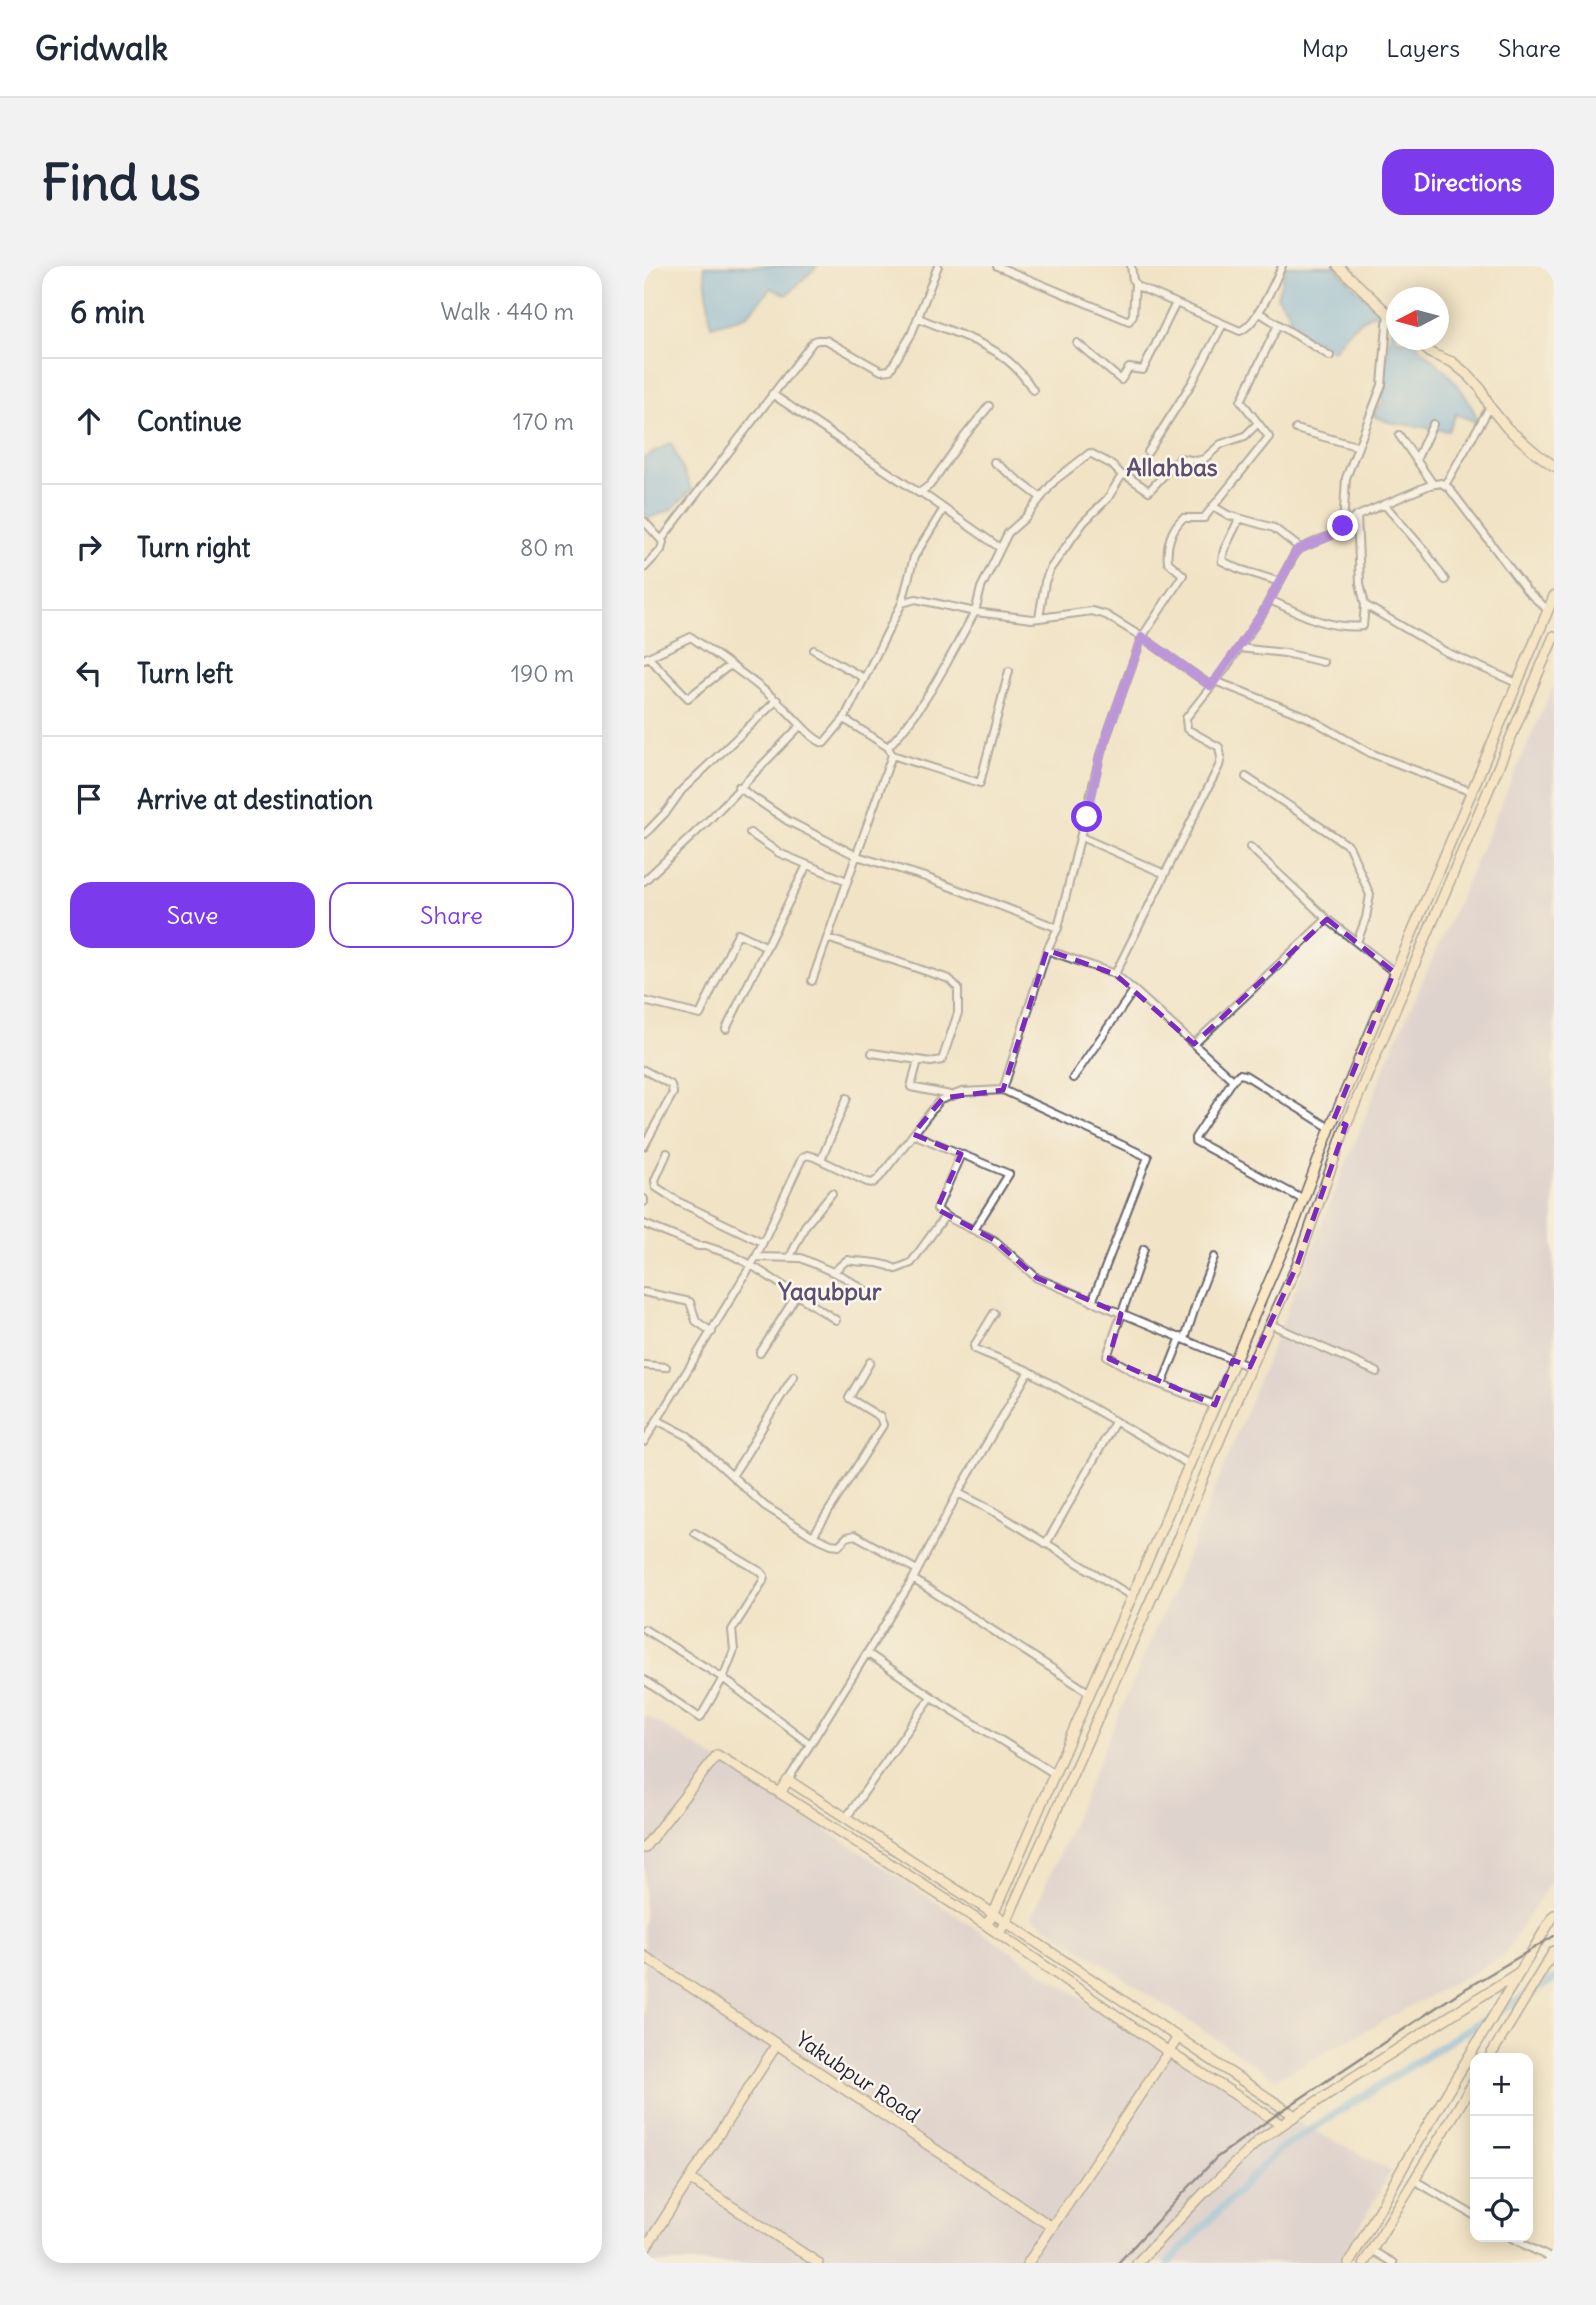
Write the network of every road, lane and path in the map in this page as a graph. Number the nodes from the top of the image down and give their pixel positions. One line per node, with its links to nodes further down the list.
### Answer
1 (938, 266): 10 (street)
2 (998, 266): 6 (street)
3 (1131, 266): 6 (street)
4 (1282, 266): 9 (street)
5 (1338, 266): 8 (street)
6 (1135, 284): 7 (street)
7 (1177, 303): 11 (street); 14 (street)
8 (1386, 311)
9 (1258, 312): 11 (street); 12 (street)
10 (919, 318): 17 (street); 18 (street)
11 (1223, 324): 26 (street)
12 (1278, 325): 16 (street); 21 (street)
13 (1386, 337): 25 (street)
14 (1077, 343)
15 (1426, 350): 20 (street)
16 (1329, 356)
17 (1033, 390)
18 (772, 394): 33 (street); 42 (street)
19 (989, 406): 33 (street)
20 (1490, 407): 29 (street); 32 (street)
21 (1258, 423): 30 (street); 36 (street)
22 (1433, 424): 27 (street)
23 (1297, 429): 25 (street)
24 (1399, 435): 27 (street)
25 (1356, 446): 41 (street)
26 (1148, 452)
27 (1416, 460): 31 (street)
28 (993, 462): 34 (street)
29 (1554, 466)
30 (1122, 475): 34 (street); 54 (street)
31 (1433, 484): 32 (street); 35 (street)
32 (1445, 485): 52 (street)
33 (922, 493): 37 (street)
34 (1040, 497): 43 (street)
35 (1384, 504): 38 (street); 46 (street)
36 (1213, 506): 39 (street); 56 (street)
37 (943, 510): 43 (street); 50 (street)
38 (1357, 516): 41 (street); 51 (street)
39 (1240, 519): 44 (street); 47 (street)
40 (644, 521): 42 (street)
41 (1343, 526): 44 (street)
42 (662, 539): 45 (street)
43 (1000, 548): 53 (street)
44 (1300, 548): 47 (street)
45 (644, 568)
46 (1445, 580)
47 (1280, 582): 49 (street)
48 (1554, 596): 52 (street)
49 (1270, 600): 51 (street); 57 (street)
50 (902, 603): 53 (street); 63 (street)
51 (1364, 605): 64 (street)
52 (1548, 610): 64 (street)
53 (975, 612): 54 (street); 69 (street)
54 (1040, 618): 56 (street)
55 (1554, 636): 105 (street)
56 (1142, 637): 65 (street); 76 (street)
57 (1239, 648): 60 (street); 65 (street)
58 (814, 650): 63 (street)
59 (646, 659): 61 (street); 61 (street)
60 (1323, 662)
61 (730, 665): 66 (street)
62 (1009, 671): 70 (street)
63 (864, 678): 67 (street)
64 (1517, 683): 73 (street)
65 (1213, 684): 73 (street); 80 (street)
66 (777, 700): 68 (street); 75 (street)
67 (844, 719): 68 (street); 69 (street)
68 (801, 725): 72 (street)
69 (888, 747): 70 (street)
70 (892, 755): 78 (street)
71 (1246, 777): 86 (street)
72 (738, 787): 78 (street); 81 (street)
73 (1472, 792): 89 (street)
74 (750, 833): 79 (street)
75 (645, 834)
76 (1081, 837): 80 (street); 84 (street)
77 (1250, 847): 83 (street)
78 (857, 856): 82 (street); 84 (street)
79 (807, 865): 82 (street); 87 (street)
80 (1165, 874): 90 (street)
81 (644, 881)
82 (847, 881): 85 (street)
83 (1326, 919): 86 (street); 95 (street)
84 (1058, 928): 88 (street)
85 (827, 938): 91 (street); 97 (street)
86 (1357, 942): 89 (street)
87 (765, 946): 93 (street); 94 (street)
88 (1047, 950): 90 (street); 101 (street)
89 (1394, 972): 104 (street)
90 (1115, 974): 92 (street)
91 (812, 981)
92 (1134, 990): 95 (street); 99 (street)
93 (644, 1001)
94 (726, 1029)
95 (1194, 1044): 100 (street)
96 (872, 1053): 97 (street)
97 (918, 1060): 102 (street)
98 (644, 1070): 107 (street)
99 (1073, 1078)
100 (1233, 1080): 104 (street); 112 (street)
101 (1003, 1090): 102 (street); 126 (street)
102 (952, 1095): 106 (street)
103 (847, 1098): 110 (street)
104 (1332, 1124): 105 (street); 112 (street)
105 (1346, 1125): 130 (street)
106 (913, 1134): 109 (street); 110 (street)
107 (644, 1146)
108 (667, 1153): 116 (street)
109 (961, 1154): 113 (street); 115 (street)
110 (821, 1160): 116 (street)
111 (832, 1193): 119 (street)
112 (1304, 1200): 134 (street)
113 (945, 1216): 115 (street); 122 (street)
114 (644, 1224): 121 (street)
115 (974, 1230): 126 (street)
116 (762, 1242): 118 (street)
117 (1144, 1249): 128 (street)
118 (756, 1257): 119 (street); 121 (street)
119 (790, 1257): 122 (street)
120 (1214, 1257): 132 (street)
121 (751, 1265): 125 (street); 131 (street)
122 (833, 1272): 124 (street)
123 (644, 1292): 131 (street)
124 (872, 1294)
125 (796, 1296): 129 (street); 133 (street)
126 (1092, 1302): 128 (street)
127 (994, 1313): 139 (street)
128 (1121, 1314): 132 (street); 142 (street)
129 (836, 1320)
130 (1270, 1324): 138 (street); 140 (street)
131 (712, 1332): 144 (street)
132 (1183, 1338): 134 (street); 142 (street)
133 (760, 1353)
134 (1234, 1360): 138 (street); 143 (street)
135 (870, 1362): 151 (street)
136 (644, 1365): 137 (street)
137 (666, 1367)
138 (1250, 1367): 170 (street)
139 (1029, 1371): 145 (street); 149 (street)
140 (1377, 1372)
141 (793, 1376): 148 (street)
142 (1162, 1385): 143 (street)
143 (1215, 1405): 147 (street)
144 (657, 1420): 146 (street); 148 (street)
145 (1115, 1422): 147 (street); 152 (street)
146 (644, 1442)
147 (1190, 1465): 155 (street)
148 (732, 1476): 151 (street)
149 (958, 1493): 152 (street); 153 (street)
150 (695, 1533): 158 (street)
151 (813, 1536): 153 (street)
152 (1046, 1544): 155 (street)
153 (917, 1570): 154 (street)
154 (913, 1579): 157 (street); 160 (street)
155 (1133, 1597): 160 (street)
156 (644, 1629): 158 (street)
157 (866, 1653): 161 (street); 162 (street)
158 (723, 1678): 159 (street); 162 (street)
159 (644, 1679)
160 (1091, 1694): 163 (street)
161 (931, 1697): 163 (street); 166 (street)
162 (810, 1744): 164 (street)
163 (1055, 1774): 169 (street)
164 (788, 1780): 165 (street); 166 (street)
165 (783, 1795): 167 (street); 171 (street)
166 (846, 1818): 169 (street)
167 (644, 1848)
168 (1554, 1914): 175 (street)
169 (993, 1915): 170 (street); 171 (street)
170 (1006, 1922): 172 (street); 176 (street)
171 (986, 1925): 172 (street)
172 (998, 1934): 178 (street)
173 (1553, 1953): 179 (street)
174 (644, 1956): 177 (street, Yakubpur Road)
175 (1519, 1974): 181 (street); 183 (street)
176 (1177, 2039): 178 (street); 181 (street)
177 (777, 2044): 185 (street); 188 (street, Yakubpur Road)
178 (1169, 2052): 182 (street); 188 (street)
179 (1492, 2053)
180 (1470, 2088): 184 (street)
181 (1295, 2116): 182 (street)
182 (1282, 2125): 195 (street)
183 (1411, 2153): 184 (street); 196 (street)
184 (1424, 2161): 186 (street)
185 (690, 2179): 190 (street); 193 (street)
186 (1414, 2180): 187 (street); 191 (street)
187 (1470, 2213)
188 (1052, 2227): 194 (street)
189 (1520, 2242): 192 (street)
190 (644, 2250)
191 (1371, 2250): 197 (street); 198 (street)
192 (1554, 2260)
193 (818, 2263)
194 (1028, 2263)
195 (1137, 2263)
196 (1349, 2263)
197 (1364, 2263)
198 (1393, 2263)

